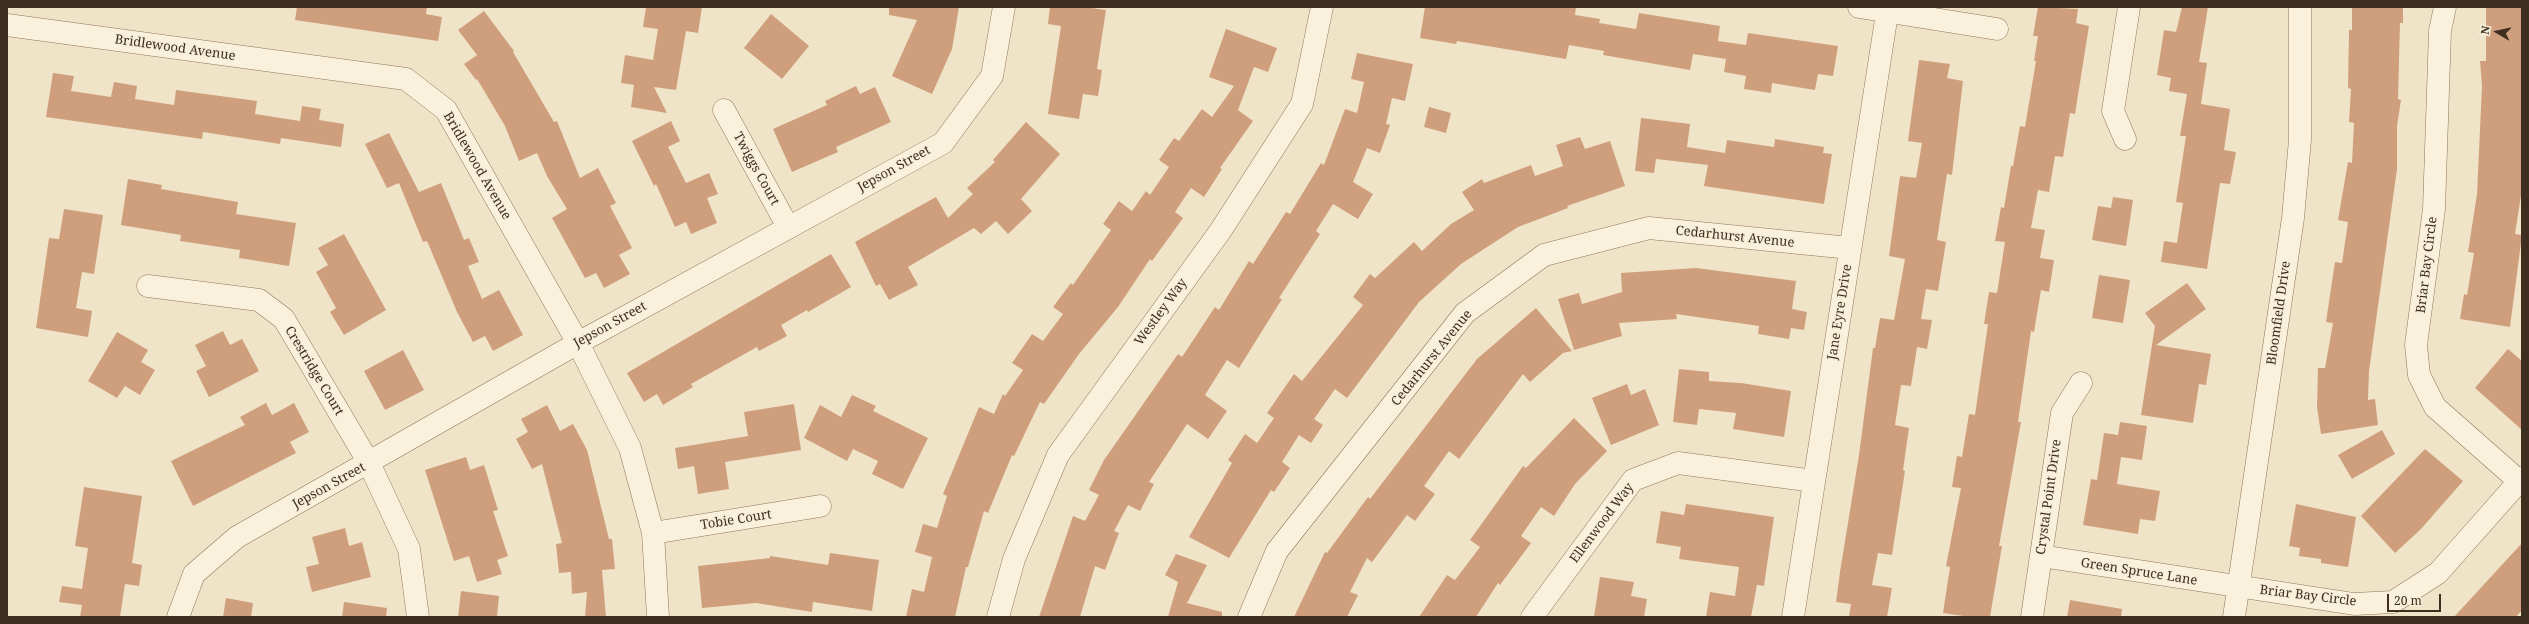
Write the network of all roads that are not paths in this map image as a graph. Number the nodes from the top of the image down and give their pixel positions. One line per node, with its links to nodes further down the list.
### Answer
1 (1004, 7): 12 (street, Jepson Street)
2 (1322, 7): 27 (street, Westley Way)
3 (1859, 7): 7 (street)
4 (2129, 7): 11 (street)
5 (2300, 7): 23 (street, Bloomfield Drive)
6 (2445, 7): 18 (street, Briar Bay Circle)
7 (1887, 9): 9 (street); 13 (street, Jane Eyre Drive)
8 (7, 26): 15 (street, Bridlewood Avenue)
9 (1996, 30)
10 (724, 110): 12 (street, Twiggs Court)
11 (2125, 139)
12 (788, 227): 15 (street, Jepson Street)
13 (1850, 248): 19 (street, Jane Eyre Drive); 28 (street, Cedarhurst Avenue)
14 (148, 286): 17 (street, Crestridge Court)
15 (578, 343): 17 (street, Jepson Street); 21 (street, Bridlewood Avenue)
16 (2082, 383): 22 (street, Crystal Point Drive)
17 (369, 463): 24 (street, Jepson Street); 25 (street, Crestridge Court)
18 (2521, 480): 23 (street, Briar Bay Circle)
19 (1814, 481): 29 (street, Ellenwood Way); 30 (street, Jane Eyre Drive)
20 (820, 506): 21 (street, Tobie Court)
21 (653, 534): 26 (street, Bridlewood Avenue)
22 (2041, 556): 23 (street, Green Spruce Lane); 31 (street, Crystal Point Drive)
23 (2238, 587): 32 (street, Bloomfield Drive)
24 (178, 617)
25 (418, 617)
26 (658, 617)
27 (998, 617)
28 (1249, 617)
29 (1532, 617)
30 (1793, 617)
31 (2032, 617)
32 (2234, 617)

